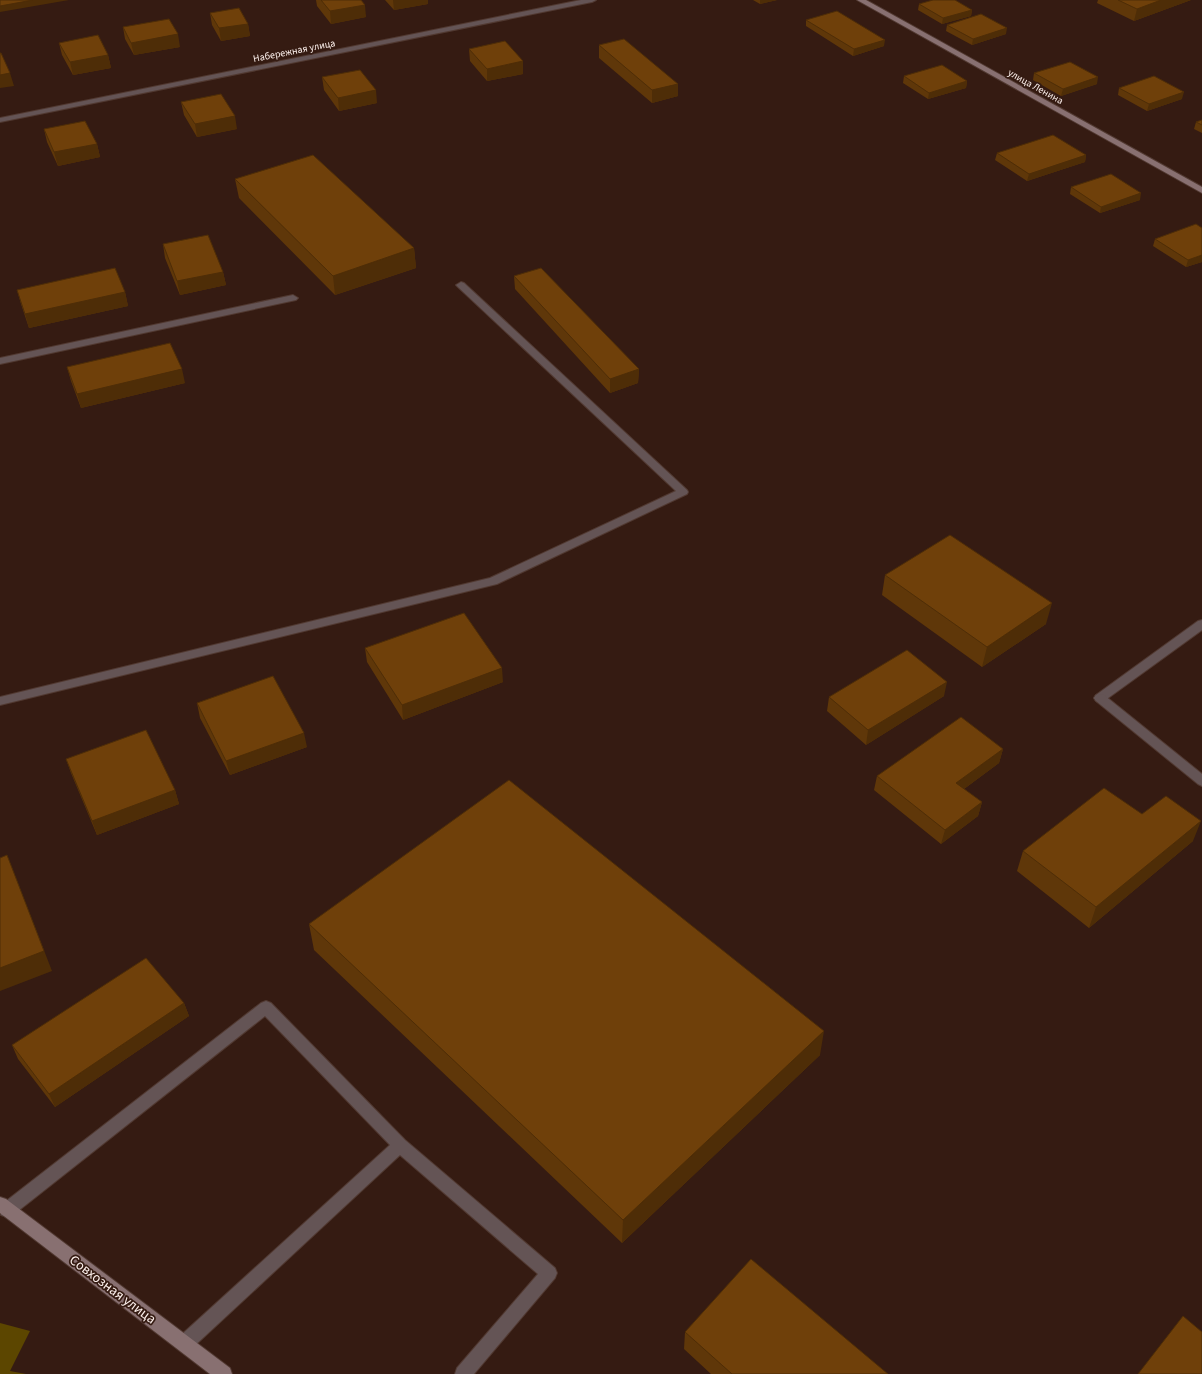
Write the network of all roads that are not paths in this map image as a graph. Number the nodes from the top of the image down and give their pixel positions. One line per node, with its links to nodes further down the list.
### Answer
1 (592, 0): 3 (street, Набережная улица)
2 (861, 0): 4 (main road, улица Ленина)
3 (0, 120)
4 (1202, 190)
5 (461, 285): 9 (street)
6 (292, 298): 7 (street)
7 (0, 360)
8 (1202, 624): 10 (street)
9 (0, 701)
10 (1202, 781)
11 (400, 1145): 12 (street); 13 (street); 15 (street)
12 (4, 1207): 13 (main road, Совхозная улица)
13 (185, 1343): 14 (main road, Совхозная улица)
14 (224, 1374)
15 (463, 1374)

